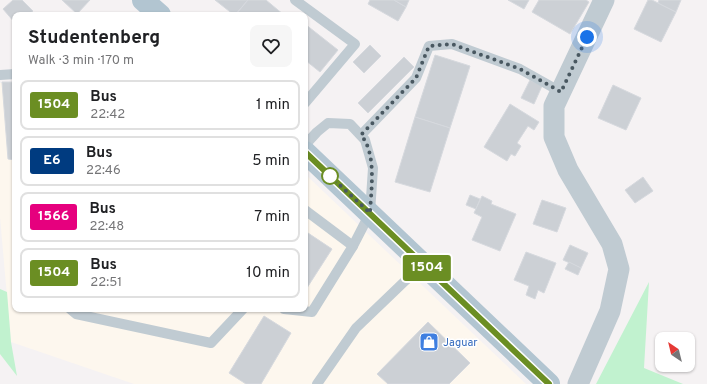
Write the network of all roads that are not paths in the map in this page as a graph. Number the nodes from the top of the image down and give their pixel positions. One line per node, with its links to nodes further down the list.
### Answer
1 (143, 0): 4 (main road)
2 (295, 0): 8 (lane)
3 (604, 0): 7 (street)
4 (157, 12)
5 (12, 74): 6 (lane)
6 (0, 75)
7 (561, 92): 9 (lane); 21 (street)
8 (308, 99)
9 (361, 135): 10 (lane); 13 (lane)
10 (308, 142)
11 (308, 155): 13 (main road)
12 (308, 212): 14 (lane)
13 (370, 213): 14 (lane); 15 (main road)
14 (353, 246): 18 (lane)
15 (424, 265): 19 (lane); 20 (main road)
16 (74, 312): 17 (lane)
17 (240, 312)
18 (308, 312)
19 (317, 384)
20 (549, 384)
21 (578, 384)

